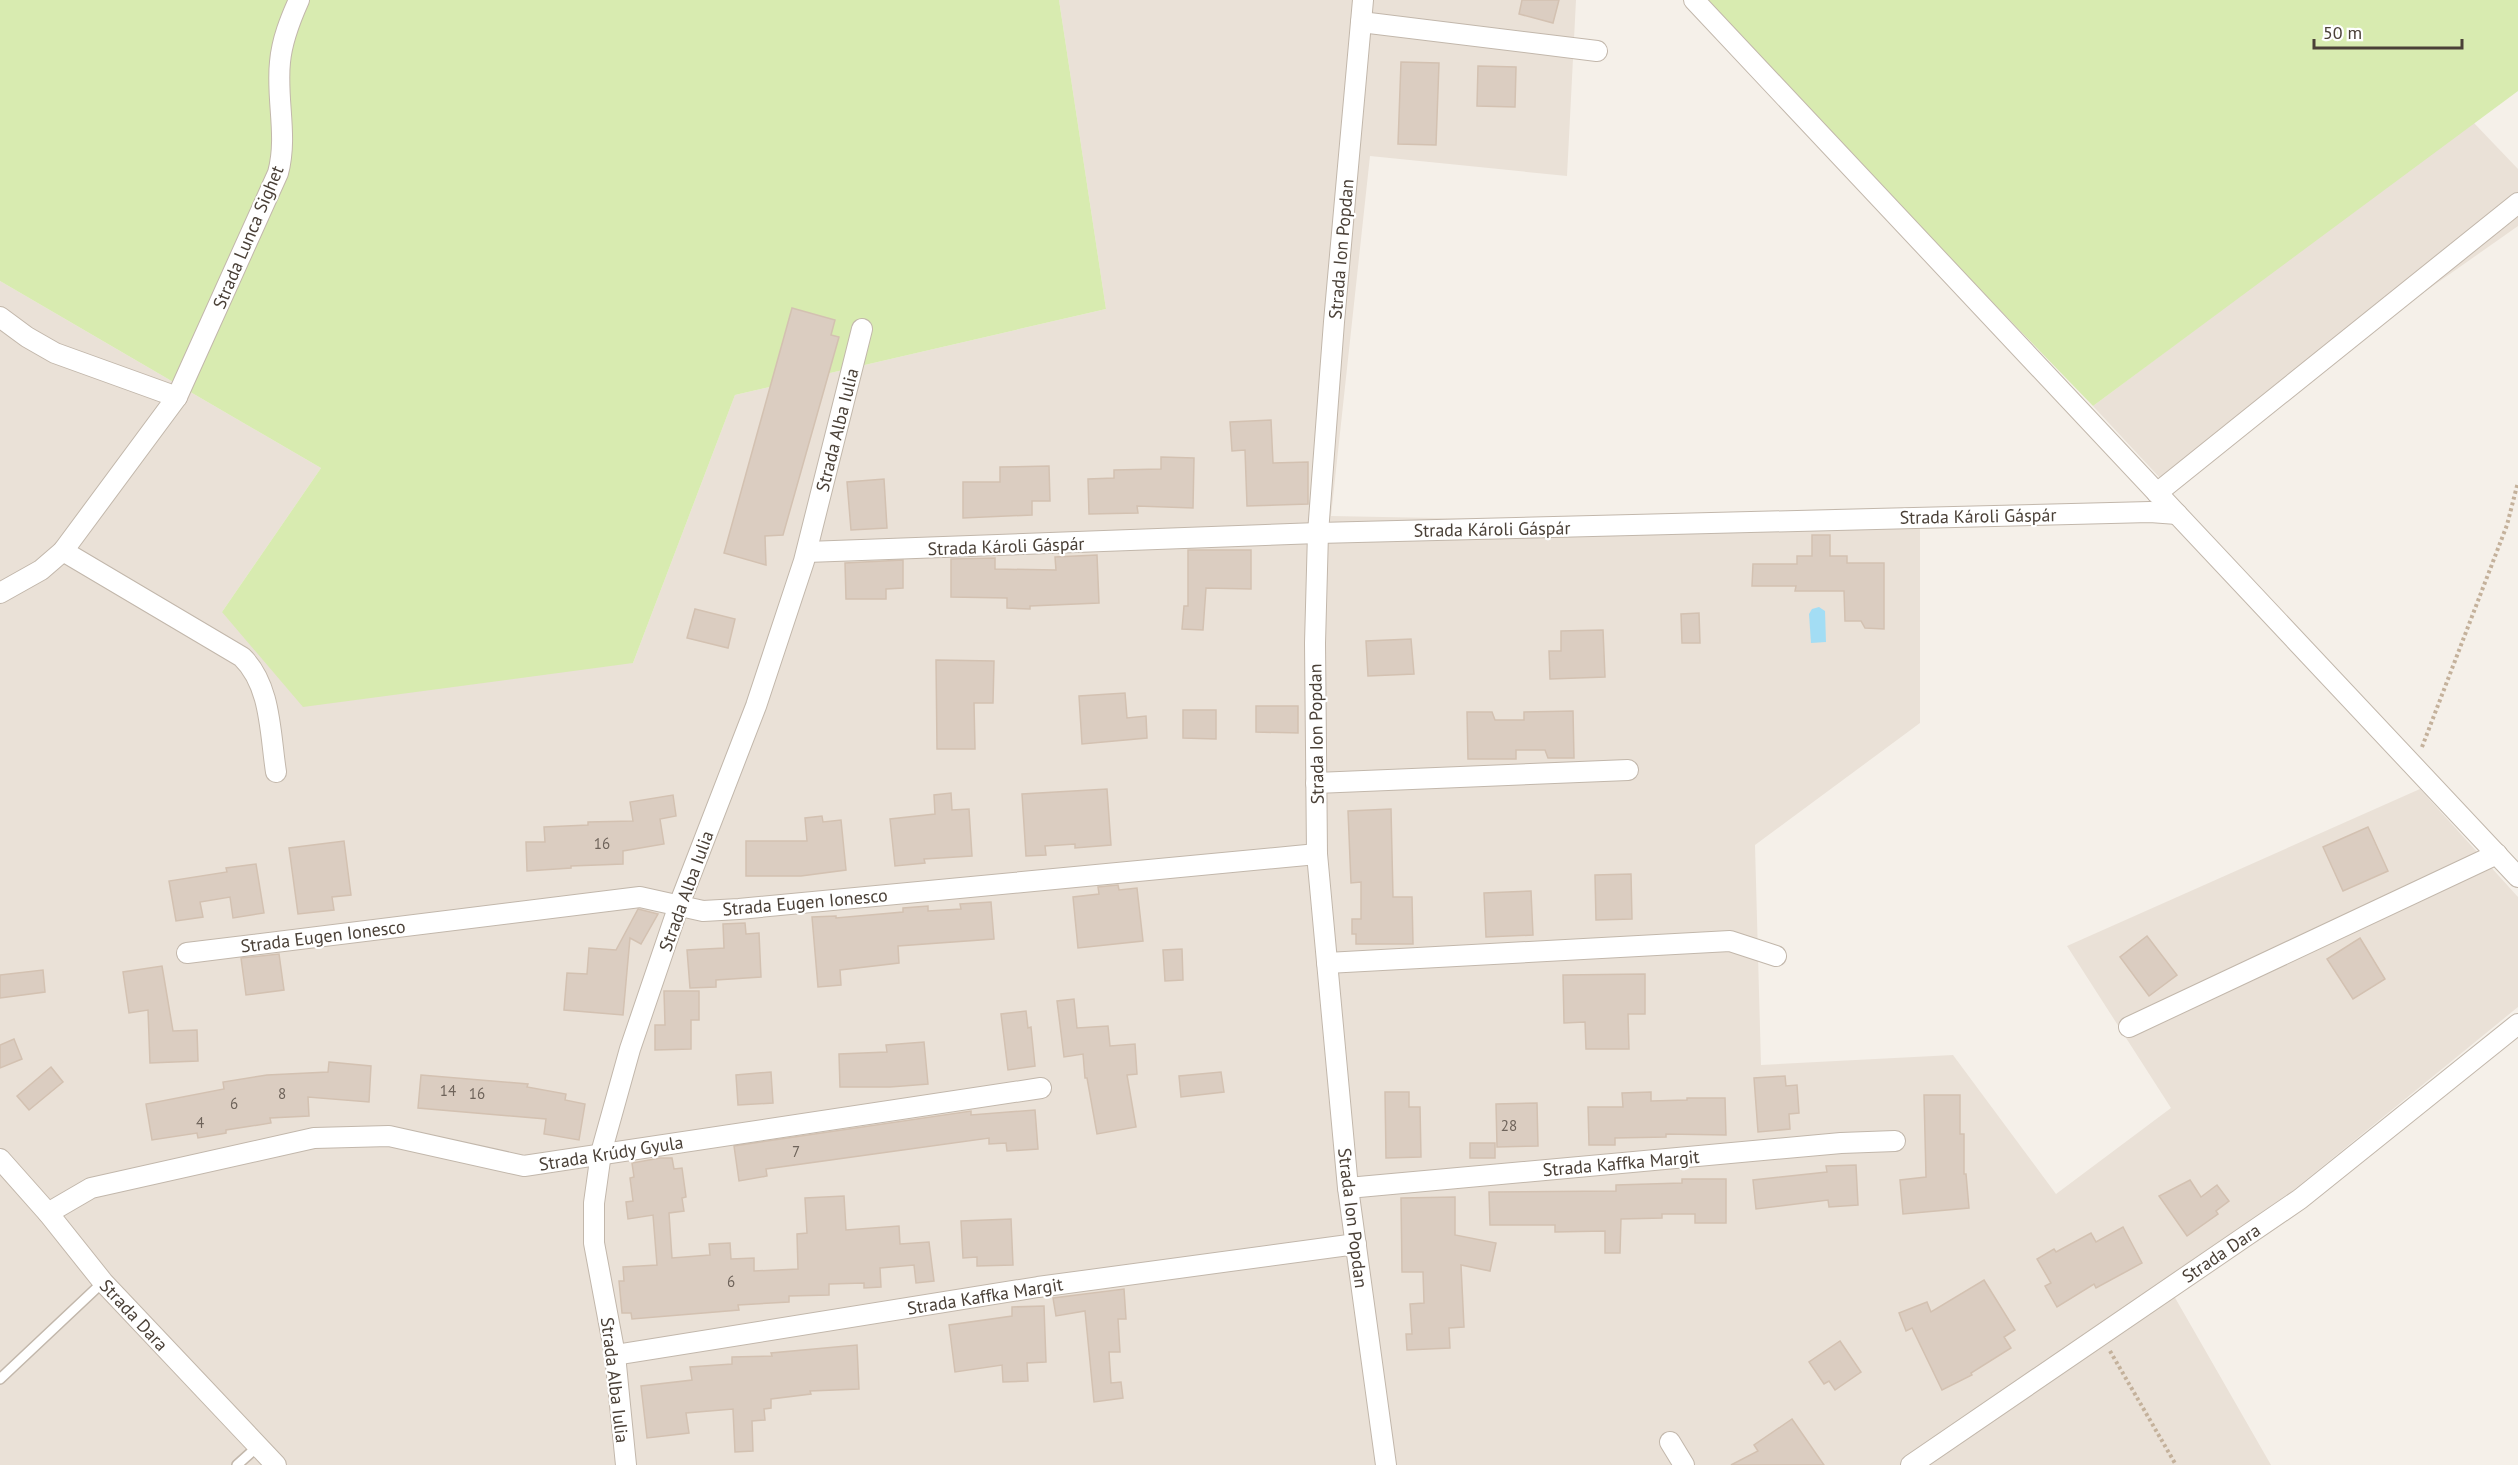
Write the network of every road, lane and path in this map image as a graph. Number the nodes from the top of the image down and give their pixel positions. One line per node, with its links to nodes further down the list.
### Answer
1 (299, 0): 9 (street, Strada Lunca Sighet)
2 (1364, 0): 4 (street, Strada Ion Popdan)
3 (1694, 0): 11 (street)
4 (1361, 22): 5 (street); 13 (street, Strada Ion Popdan)
5 (1597, 51)
6 (2518, 203): 11 (street)
7 (0, 317): 9 (street)
8 (862, 329): 15 (street, Strada Alba Iulia)
9 (177, 397): 14 (street, Strada Lunca Sighet)
10 (2518, 482): 17 (path)
11 (2157, 493): 12 (street)
12 (2177, 514): 13 (street, Strada Károli Gáspár); 17 (street)
13 (1318, 533): 15 (street, Strada Károli Gáspár); 20 (street, Strada Ion Popdan)
14 (63, 551): 16 (street, Strada Lunca Sighet); 19 (street)
15 (807, 552): 24 (street, Strada Alba Iulia)
16 (0, 593)
17 (2415, 765): 22 (street)
18 (1628, 770): 20 (street)
19 (276, 772)
20 (1316, 783): 21 (street, Strada Ion Popdan)
21 (1317, 854): 24 (street, Strada Eugen Ionesco); 27 (street, Strada Ion Popdan)
22 (2497, 854): 23 (street); 29 (street)
23 (2518, 878)
24 (679, 905): 25 (street, Strada Eugen Ionesco); 32 (street, Strada Alba Iulia)
25 (187, 953)
26 (1776, 956): 27 (street)
27 (1327, 963): 34 (street, Strada Ion Popdan)
28 (2518, 1024): 38 (street, Strada Dara)
29 (2129, 1027)
30 (1041, 1088): 32 (street, Strada Krúdy Gyula)
31 (1895, 1141): 34 (street, Strada Kaffka Margit)
32 (601, 1153): 35 (street, Strada Krúdy Gyula); 39 (street, Strada Alba Iulia)
33 (0, 1159): 35 (street, Strada Dara)
34 (1348, 1188): 36 (street, Strada Ion Popdan)
35 (48, 1214): 37 (street, Strada Dara)
36 (1356, 1244): 39 (street, Strada Kaffka Margit); 46 (street, Strada Ion Popdan)
37 (103, 1282): 40 (lane); 42 (street, Strada Dara)
38 (2101, 1335): 48 (street, Strada Dara); 49 (path)
39 (615, 1355): 45 (street, Strada Alba Iulia)
40 (0, 1379)
41 (1670, 1443): 47 (street)
42 (257, 1447): 43 (lane); 44 (street, Strada Dara)
43 (237, 1465)
44 (276, 1465)
45 (626, 1465)
46 (1386, 1465)
47 (1684, 1465)
48 (1911, 1465)
49 (2176, 1465)

